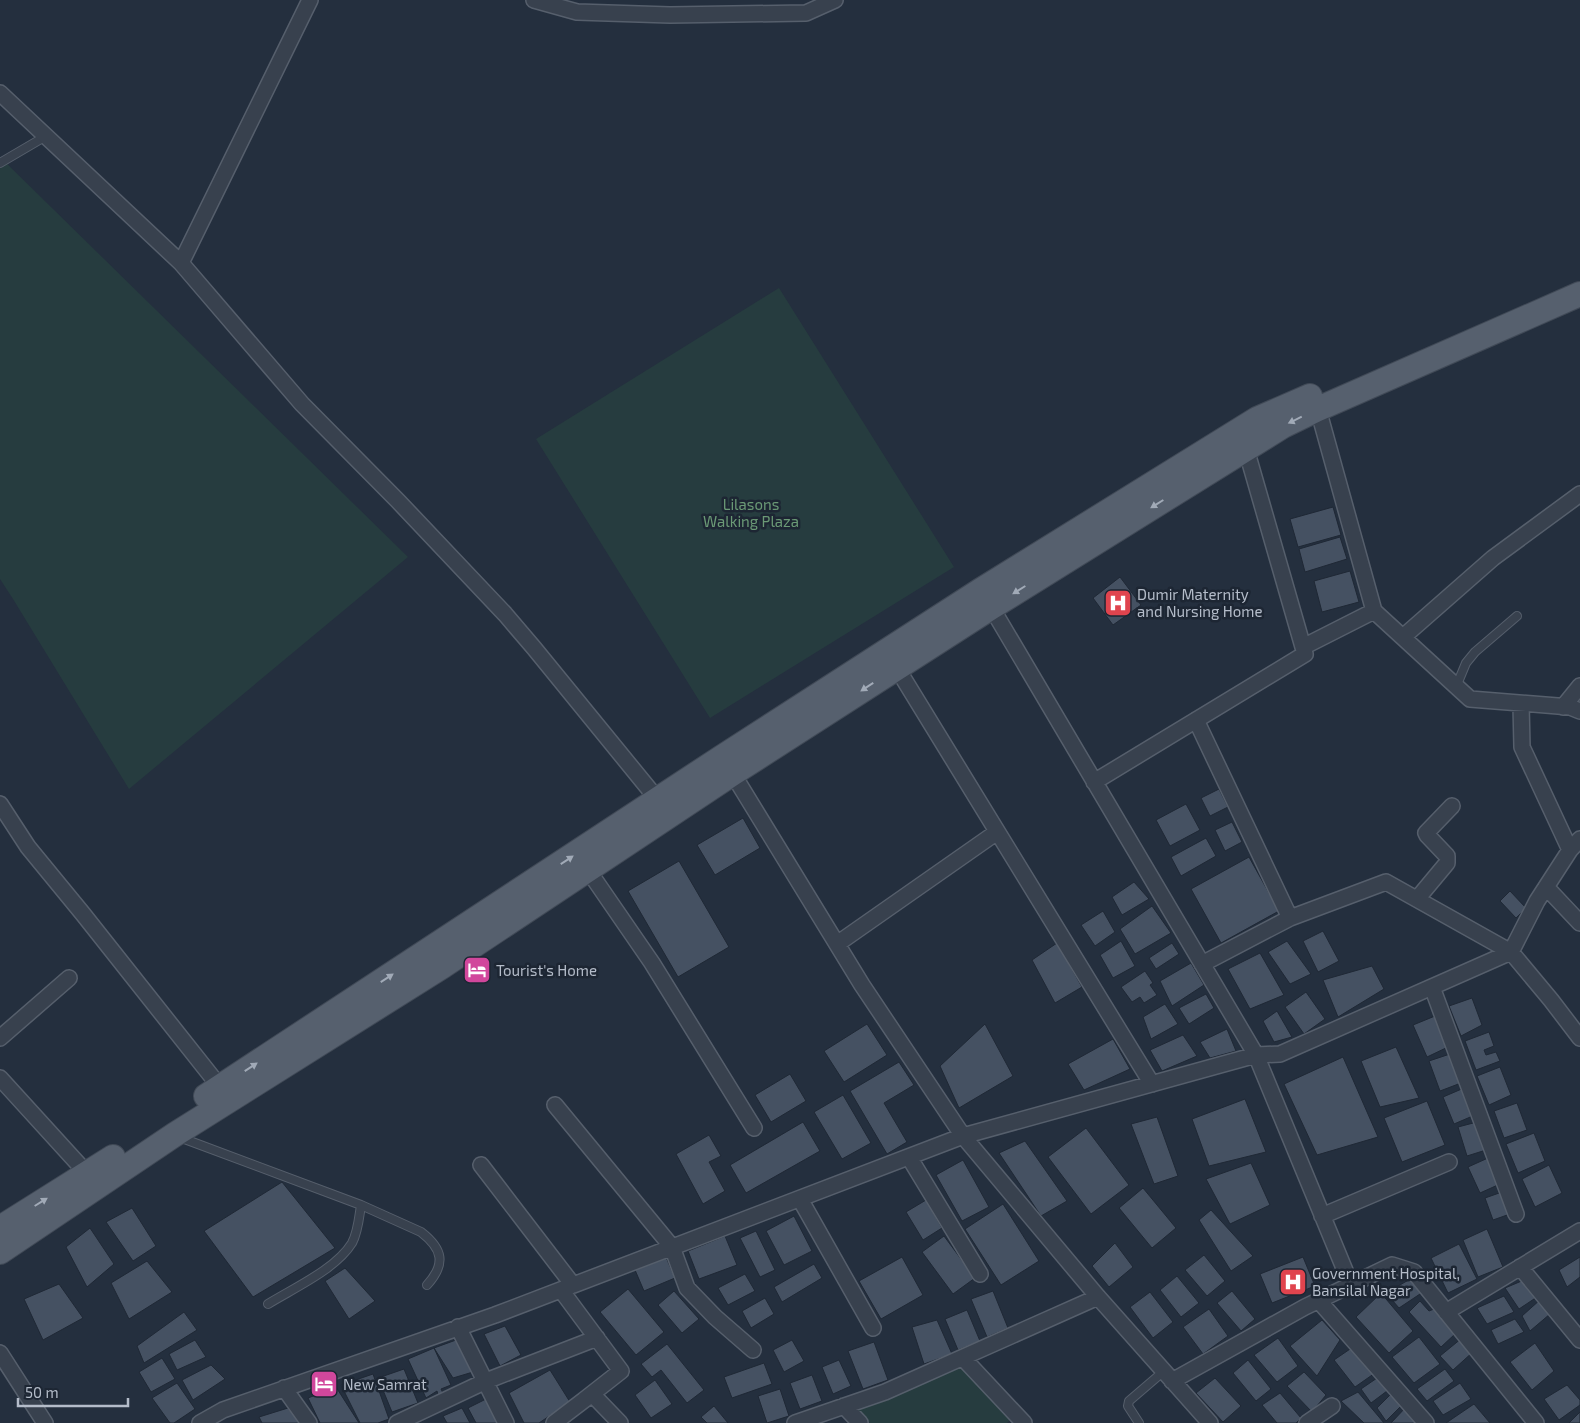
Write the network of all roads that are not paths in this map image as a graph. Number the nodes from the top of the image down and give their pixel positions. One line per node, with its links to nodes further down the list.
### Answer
1 (310, 0): 7 (street)
2 (534, 0): 3 (street)
3 (835, 0)
4 (0, 93): 5 (street)
5 (46, 136): 6 (lane); 7 (street)
6 (0, 162)
7 (180, 263): 27 (street)
8 (1580, 279): 13 (main road)
9 (1580, 294): 10 (main road)
10 (1318, 409): 11 (main road, one-way to 11); 14 (street)
11 (1246, 449): 13 (main road, one-way to 13); 17 (street)
12 (1580, 494): 16 (street)
13 (986, 598): 18 (main road); 25 (main road); 26 (street)
14 (1374, 611): 16 (street); 17 (street)
15 (1517, 616): 20 (lane)
16 (1403, 637): 20 (street)
17 (1303, 646): 24 (street)
18 (897, 668): 25 (main road, one-way to 25); 30 (street)
19 (1580, 686): 22 (street)
20 (1456, 687): 21 (street)
21 (1521, 704): 22 (street); 31 (street)
22 (1563, 707): 23 (street)
23 (1580, 711)
24 (1196, 720): 26 (street); 36 (street)
25 (727, 765): 27 (main road); 32 (main road); 38 (street)
26 (1094, 782): 40 (street)
27 (658, 800): 33 (main road, one-way to 27)
28 (0, 804): 49 (street)
29 (1452, 806): 35 (street)
30 (997, 832): 38 (street); 48 (street)
31 (1575, 844): 34 (street)
32 (588, 870): 33 (main road); 51 (street)
33 (549, 884): 43 (main road)
34 (1546, 887): 37 (street); 39 (street)
35 (1417, 899): 36 (street); 39 (street)
36 (1290, 918): 40 (street)
37 (1580, 923)
38 (837, 944): 53 (street)
39 (1511, 952): 42 (street); 45 (street)
40 (1202, 964): 46 (street)
41 (69, 978): 44 (street)
42 (1432, 987): 46 (street); 60 (street)
43 (360, 1007): 49 (main road, one-way to 43); 52 (main road)
44 (0, 1038)
45 (1580, 1038)
46 (1256, 1055): 48 (street); 61 (street)
47 (0, 1078): 57 (street)
48 (1152, 1084): 53 (street)
49 (220, 1087): 57 (main road)
50 (555, 1105): 64 (street)
51 (754, 1128)
52 (174, 1135): 57 (main road); 59 (lane)
53 (963, 1136): 54 (street); 71 (street)
54 (909, 1157): 58 (street); 67 (street)
55 (1449, 1162): 61 (street)
56 (481, 1165): 70 (street)
57 (93, 1179): 62 (main road, one-way to 57); 65 (main road)
58 (800, 1198): 64 (street); 76 (street)
59 (361, 1205): 68 (lane); 73 (lane)
60 (1516, 1214)
61 (1322, 1216): 69 (street)
62 (0, 1228)
63 (1580, 1231): 66 (street)
64 (672, 1247): 70 (street); 79 (street)
65 (0, 1252)
66 (1520, 1267): 74 (street); 78 (street)
67 (980, 1274)
68 (428, 1285)
69 (1351, 1285): 72 (street); 74 (street)
70 (567, 1287): 75 (street); 77 (street)
71 (1098, 1297): 81 (street); 82 (street)
72 (1319, 1301): 82 (street); 101 (street)
73 (268, 1304)
74 (1446, 1312): 102 (street)
75 (458, 1328): 83 (street); 84 (street)
76 (873, 1328)
77 (597, 1338): 83 (street); 85 (street)
78 (1580, 1340)
79 (753, 1350)
80 (0, 1353): 89 (street)
81 (963, 1358): 86 (street); 88 (street)
82 (1168, 1376): 98 (lane); 99 (street)
83 (486, 1381): 92 (street); 93 (street)
84 (284, 1388): 90 (street); 91 (street)
85 (584, 1400): 94 (street); 95 (street)
86 (844, 1406): 96 (street); 97 (street)
87 (1332, 1406): 100 (street)
88 (1021, 1422)
89 (45, 1423)
90 (200, 1423)
91 (309, 1423)
92 (397, 1423)
93 (506, 1423)
94 (554, 1423)
95 (620, 1423)
96 (795, 1423)
97 (860, 1423)
98 (1140, 1423)
99 (1210, 1423)
100 (1307, 1423)
101 (1426, 1423)
102 (1536, 1423)

